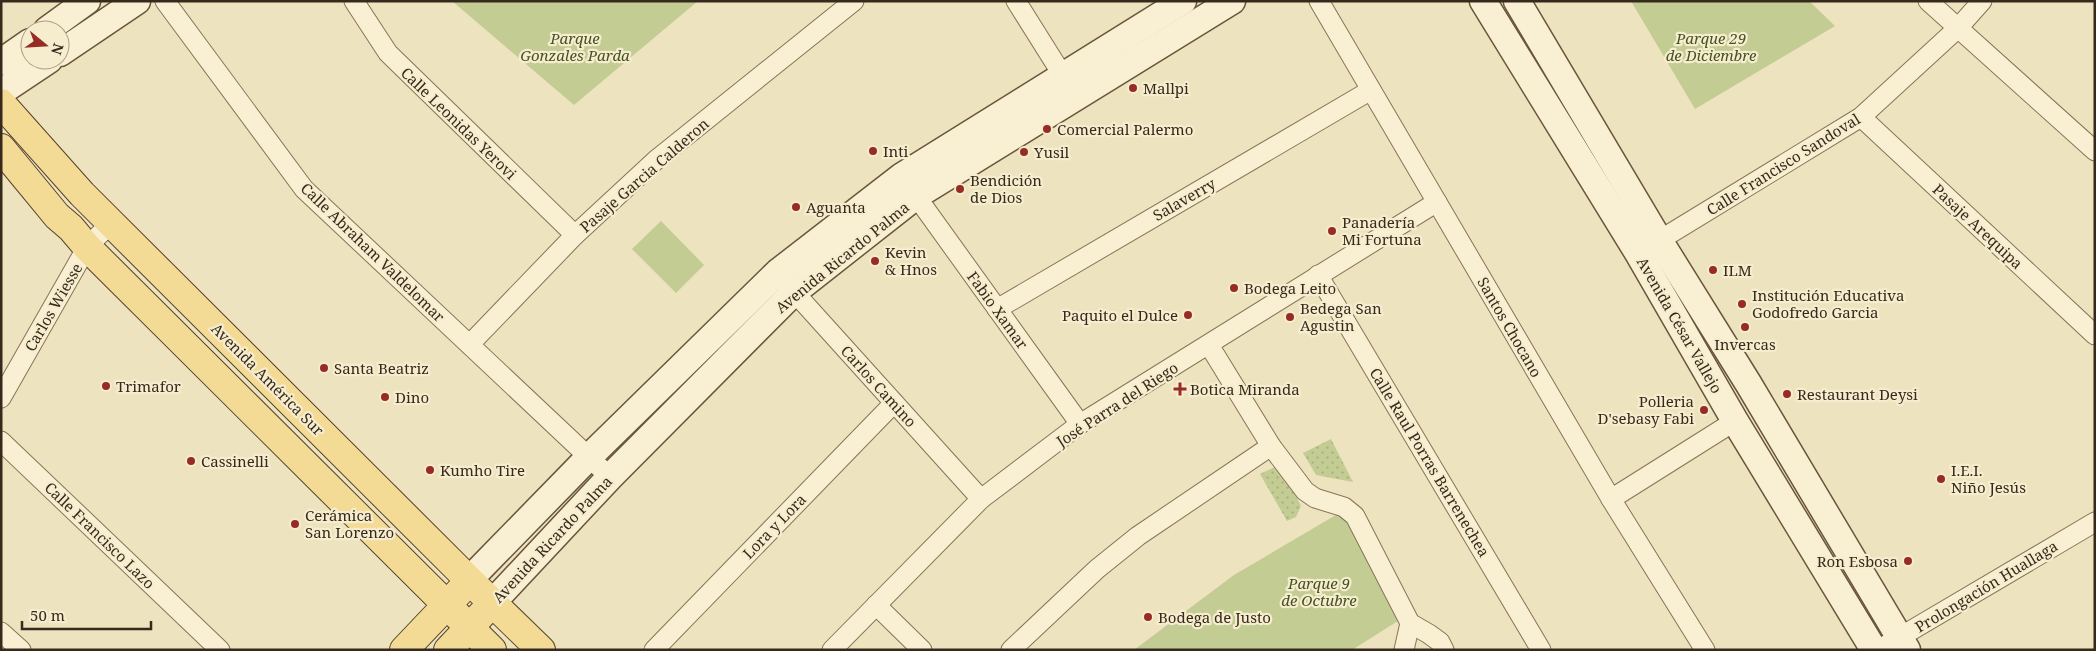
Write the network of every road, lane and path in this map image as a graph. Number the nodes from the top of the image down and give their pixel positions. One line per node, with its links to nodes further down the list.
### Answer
1 (87, 1): 14 (main road)
2 (137, 1): 16 (main road)
3 (165, 1): 38 (street, Calle Abraham Valdelomar)
4 (354, 1): 30 (street, Calle Leonidas Yerovi)
5 (854, 1): 30 (street, Pasaje Garcia Calderon)
6 (1016, 1): 20 (street)
7 (1183, 1): 20 (main road, Avenida Ricardo Palma)
8 (1232, 1): 20 (main road, Avenida Ricardo Palma)
9 (1319, 1): 21 (street, Santos Chocano)
10 (1483, 1): 31 (main road, Avenida César Vallejo)
11 (1517, 1): 31 (main road, Avenida César Vallejo)
12 (1928, 1): 15 (street)
13 (1982, 1): 15 (street, Calle Francisco Sandoval)
14 (60, 20)
15 (1958, 28): 24 (street, Calle Francisco Sandoval); 26 (street)
16 (70, 46)
17 (20, 49): 18 (main road)
18 (1, 62)
19 (34, 70): 22 (main road)
20 (1069, 86): 27 (main road, Avenida Ricardo Palma); 33 (main road, Avenida Ricardo Palma)
21 (1371, 90): 28 (street, Santos Chocano); 36 (street, Salaverry)
22 (1, 92)
23 (1, 103): 29 (main road, Avenida América Sur)
24 (1861, 118): 31 (street, Calle Francisco Sandoval); 37 (street, Pasaje Arequipa)
25 (1, 148): 32 (main road)
26 (2095, 151)
27 (916, 196): 35 (main road, Avenida Ricardo Palma); 36 (street, Fabio Xamar)
28 (1437, 202): 34 (street, José Parra del Riego); 49 (street, Santos Chocano)
29 (112, 222): 32 (street, Carlos Wiesse); 51 (main road, Avenida América Sur)
30 (575, 235): 38 (street, Pasaje Garcia Calderon)
31 (1648, 246): 42 (main road, Avenida César Vallejo); 58 (main road, Avenida César Vallejo)
32 (87, 247): 40 (street, Carlos Wiesse); 53 (main road)
33 (778, 272): 35 (street, Carlos Camino); 46 (main road, Avenida Ricardo Palma)
34 (1318, 275): 39 (street, José Parra del Riego); 71 (street, Calle Raul Porras Barrenechea)
35 (794, 292): 41 (street, Carlos Camino); 47 (main road, Avenida Ricardo Palma)
36 (997, 309): 43 (street, Fabio Xamar)
37 (2095, 335)
38 (470, 344): 46 (street, Calle Abraham Valdelomar)
39 (1209, 345): 43 (street, José Parra del Riego); 45 (street)
40 (1, 398)
41 (894, 403): 48 (street, Carlos Camino); 65 (street, Lora y Lora)
42 (1735, 421): 49 (street); 58 (main road, Avenida César Vallejo)
43 (1080, 424): 48 (street, José Parra del Riego)
44 (1, 441): 60 (street, Calle Francisco Lazo)
45 (1271, 446): 55 (street); 68 (street)
46 (589, 457): 47 (street, Calle Abraham Valdelomar); 51 (main road, Avenida Ricardo Palma)
47 (610, 477): 52 (main road, Avenida Ricardo Palma)
48 (981, 499): 54 (street, José Parra del Riego)
49 (1611, 499): 72 (street, Santos Chocano)
50 (2095, 522): 58 (street, Prolongación Huallaga)
51 (469, 580): 52 (main road, Avenida América Sur); 53 (main road, Avenida Ricardo Palma)
52 (492, 603): 56 (main road, Avenida Ricardo Palma); 64 (main road, Avenida América Sur)
53 (447, 605): 56 (main road); 61 (main road, Avenida Ricardo Palma)
54 (876, 605): 66 (street, José Parra del Riego); 67 (street)
55 (1410, 623): 69 (street); 70 (street)
56 (470, 627): 62 (main road, Avenida Ricardo Palma); 63 (main road)
57 (1, 632): 59 (street)
58 (1889, 647)
59 (22, 650)
60 (220, 650)
61 (404, 650)
62 (448, 650)
63 (492, 650)
64 (541, 650)
65 (654, 650)
66 (832, 650)
67 (922, 650)
68 (1011, 650)
69 (1404, 650)
70 (1444, 650)
71 (1541, 650)
72 (1705, 650)

